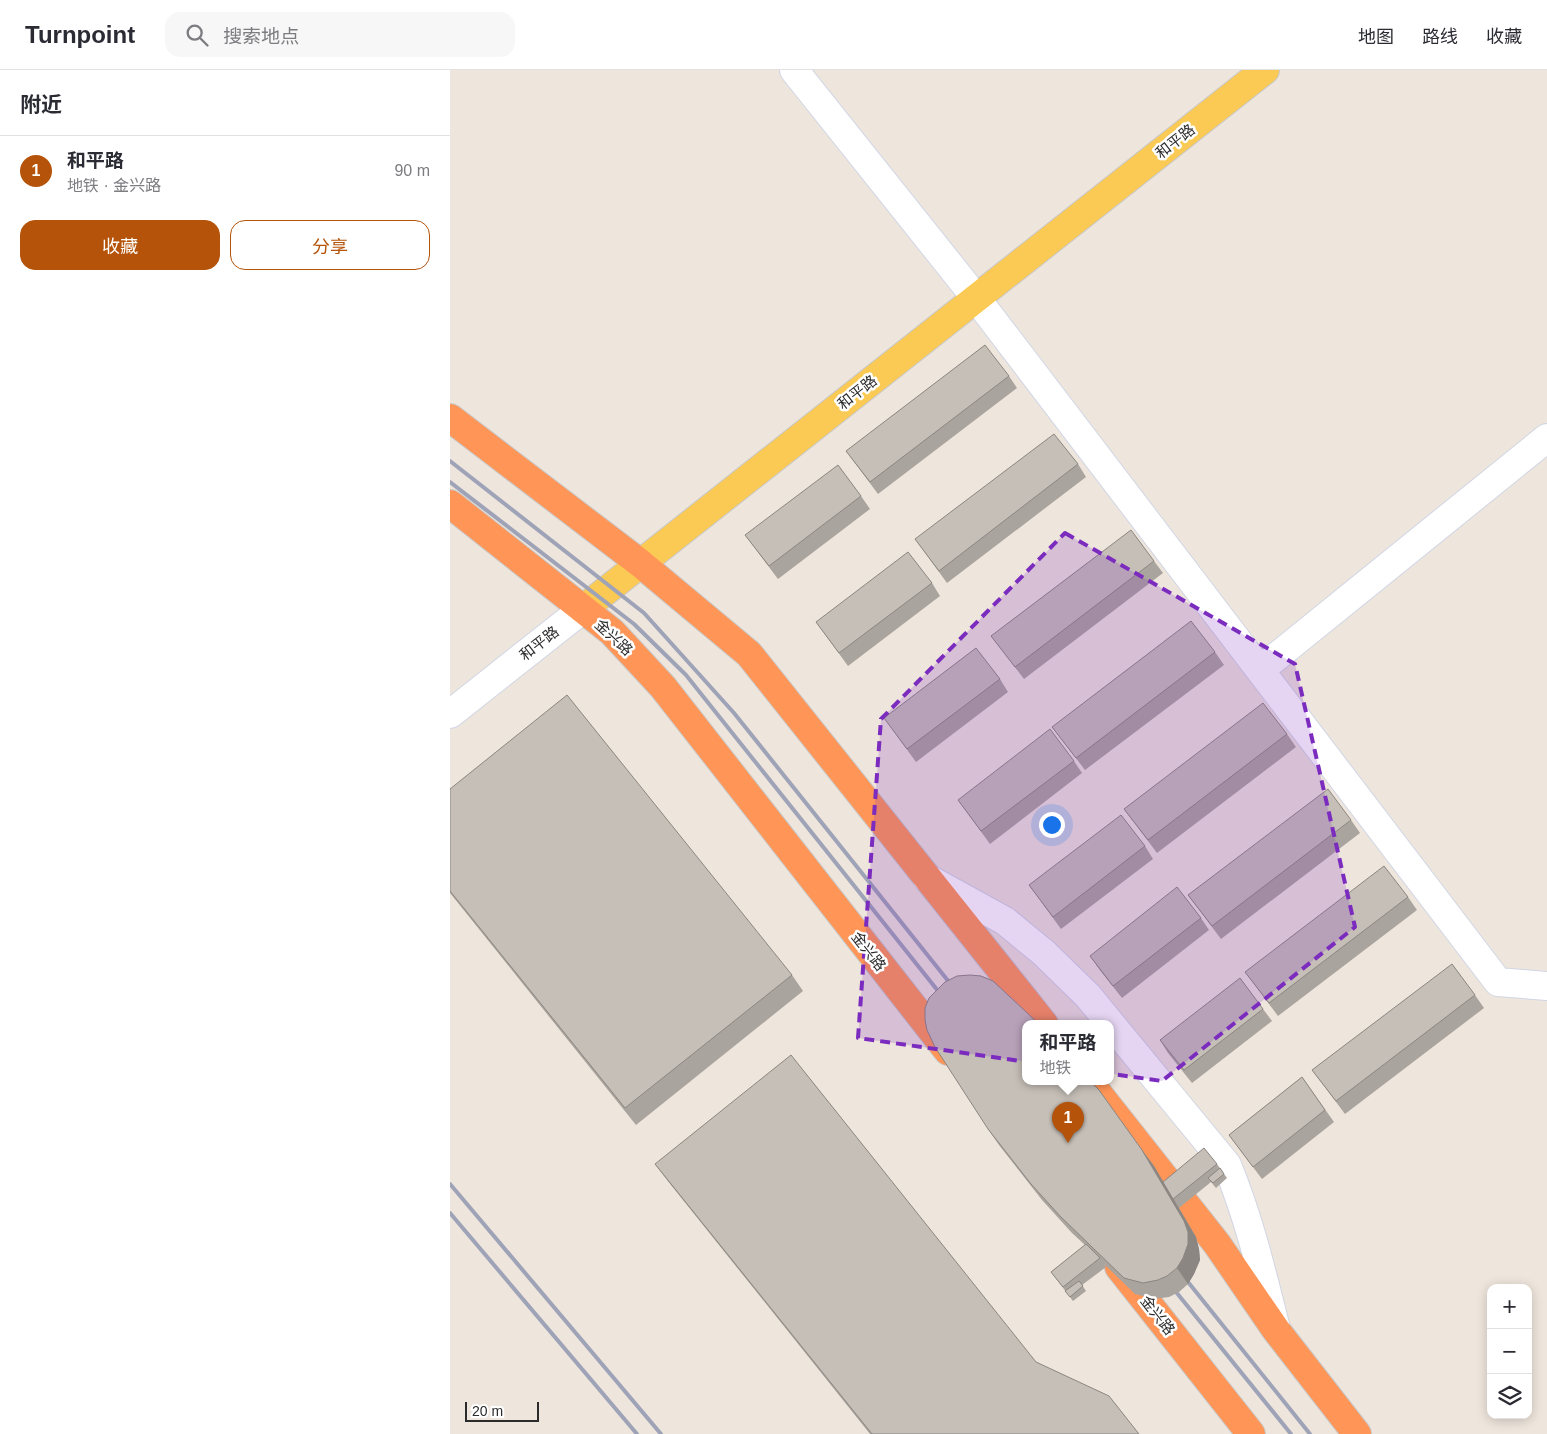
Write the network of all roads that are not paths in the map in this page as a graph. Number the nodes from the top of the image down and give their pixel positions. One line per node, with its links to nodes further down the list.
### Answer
1 (794, 70): 3 (street)
2 (1265, 70): 3 (main road, 和平路)
3 (976, 298): 7 (main road, 和平路); 9 (street)
4 (450, 418): 7 (highway)
5 (1547, 438): 9 (street)
6 (450, 504): 8 (highway, 金兴路)
7 (640, 563): 8 (main road, 和平路); 11 (highway)
8 (582, 609): 10 (street, 和平路); 16 (highway, 金兴路)
9 (1260, 670): 12 (street)
10 (450, 714)
11 (927, 878): 13 (highway); 14 (street)
12 (1547, 986)
13 (1041, 1020)
14 (1108, 1020)
15 (1114, 1028): 19 (street)
16 (964, 1071)
17 (1091, 1085): 19 (highway)
18 (1105, 1249): 20 (highway, 金兴路)
19 (1276, 1330): 21 (highway)
20 (1251, 1434)
21 (1357, 1434)

